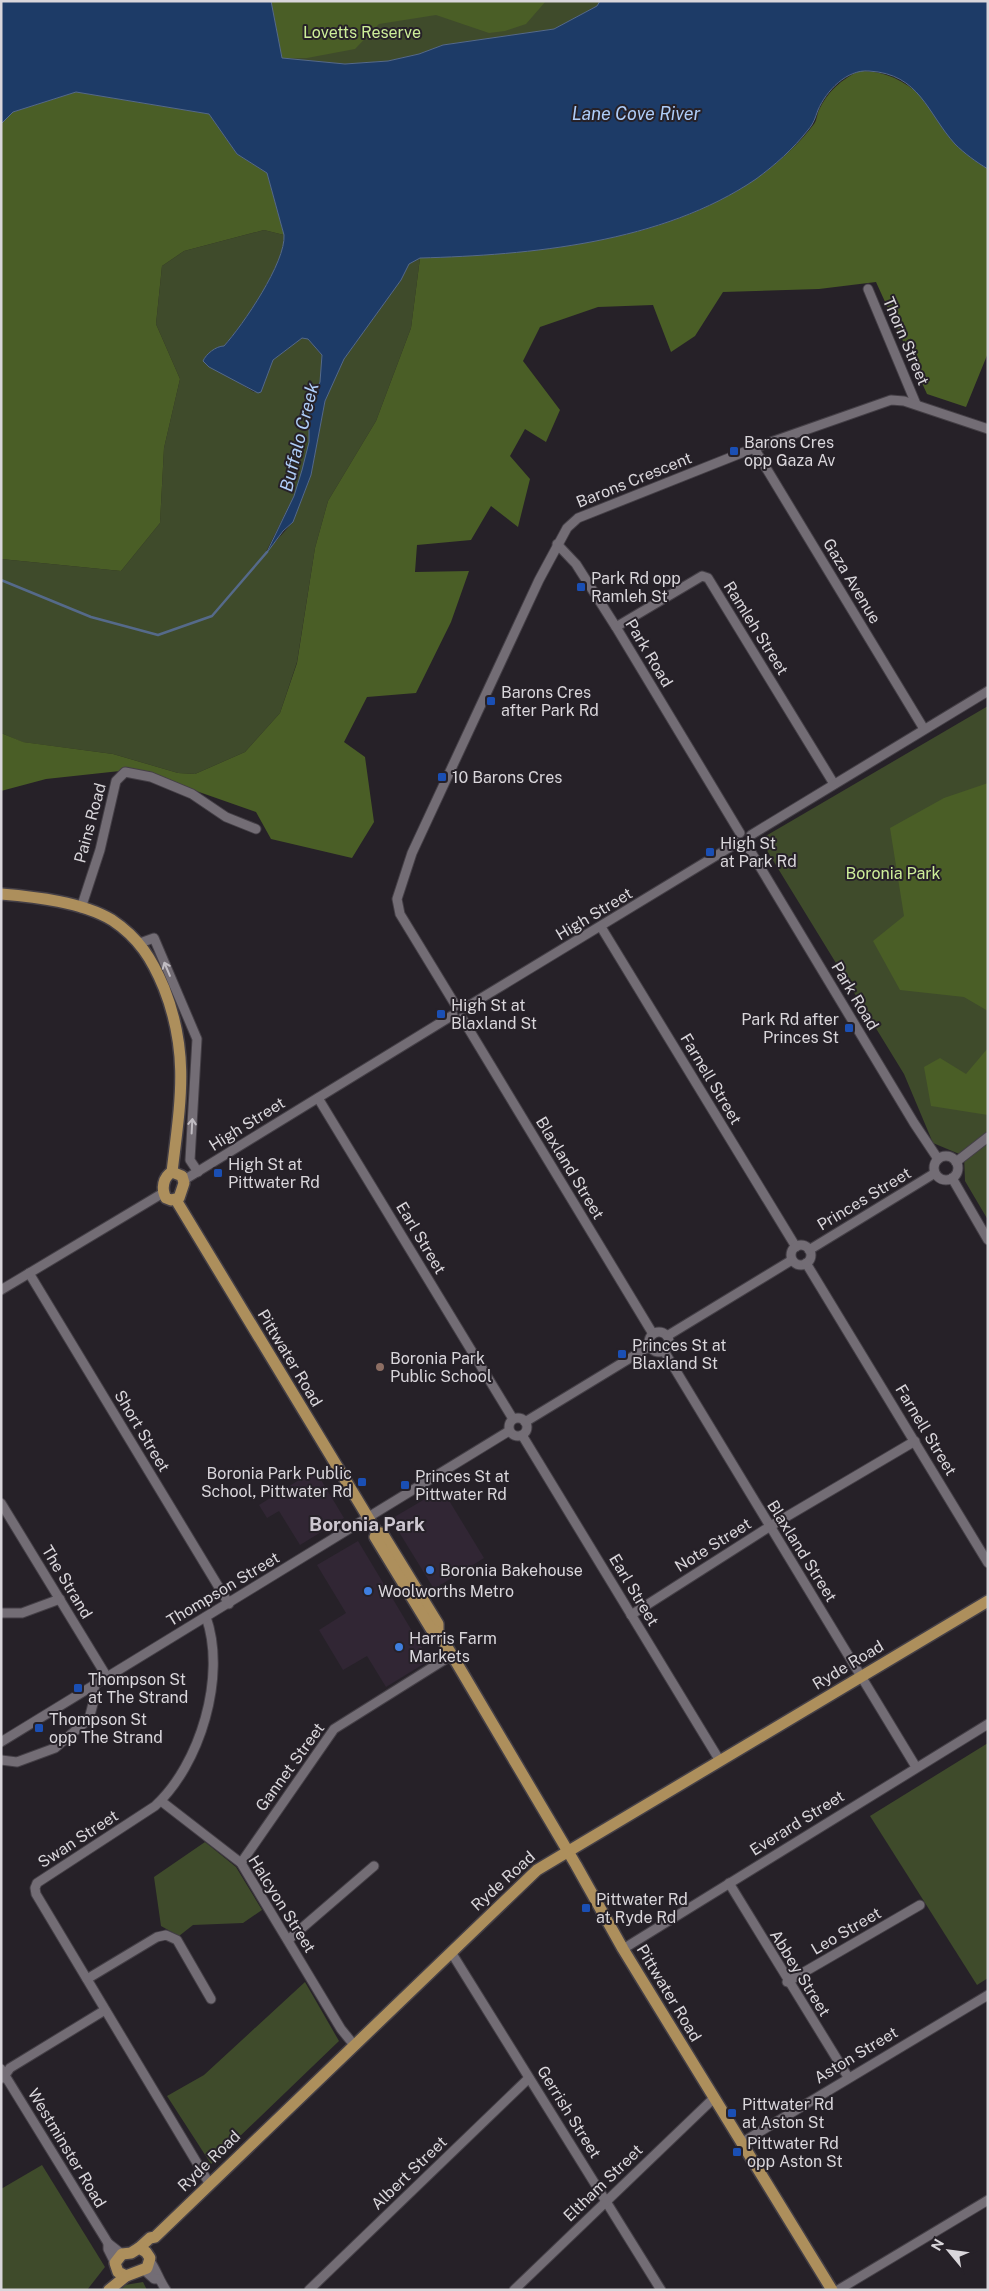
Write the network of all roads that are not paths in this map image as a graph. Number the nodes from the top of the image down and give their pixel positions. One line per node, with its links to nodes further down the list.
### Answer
1 (868, 289): 2 (street, Thorn Street)
2 (916, 404): 3 (street, Barons Crescent); 4 (street, Barons Crescent)
3 (988, 429)
4 (754, 448): 5 (street, Barons Crescent); 8 (street, Gaza Avenue)
5 (557, 544): 6 (street, Park Road); 19 (street, Barons Crescent)
6 (616, 627): 9 (street, Ramleh Street); 11 (street, Park Road)
7 (988, 691): 8 (street)
8 (924, 729): 9 (street)
9 (834, 784): 12 (street)
10 (256, 829): 16 (street, Pains Road)
11 (740, 833): 12 (street); 13 (street)
12 (751, 835): 14 (street)
13 (737, 843): 14 (street); 17 (street, High Street)
14 (748, 847): 23 (street, Park Road)
15 (1, 894): 16 (main road)
16 (81, 908): 18 (main road)
17 (601, 927): 19 (street, High Street); 33 (street, Farnell Street)
18 (140, 943): 25 (main road); 26 (street, one-way to 18)
19 (460, 1007): 20 (street)
20 (457, 1017): 21 (street, High Street); 39 (street, Blaxland Street)
21 (318, 1098): 26 (street, High Street); 43 (street, Earl Street)
22 (988, 1137): 24 (street)
23 (938, 1159): 24 (street); 27 (street)
24 (956, 1162): 28 (street)
25 (172, 1172): 29 (main road); 30 (main road)
26 (198, 1172): 29 (street, High Street)
27 (935, 1174): 28 (street); 34 (street, Princes Street)
28 (952, 1178): 32 (street)
29 (184, 1180): 31 (main road)
30 (163, 1193): 31 (main road); 37 (street)
31 (176, 1200): 49 (main road, Pittwater Road)
32 (988, 1240)
33 (796, 1247): 34 (street); 35 (street)
34 (809, 1250): 36 (street)
35 (792, 1260): 36 (street); 40 (street)
36 (806, 1263): 47 (street, Farnell Street)
37 (29, 1273): 38 (street); 54 (street, Short Street)
38 (1, 1290)
39 (653, 1334): 40 (street); 41 (street)
40 (668, 1336): 42 (street)
41 (650, 1346): 42 (street); 44 (street)
42 (664, 1350): 50 (street, Blaxland Street)
43 (513, 1419): 44 (street); 45 (street)
44 (525, 1422): 46 (street)
45 (509, 1431): 46 (street); 49 (street)
46 (522, 1435): 56 (street, Earl Street)
47 (915, 1441): 50 (street, Note Street); 51 (street, Farnell Street)
48 (1, 1503): 52 (street, The Strand)
49 (368, 1518): 54 (street, Thompson Street); 58 (main road, Pittwater Road)
50 (769, 1527): 56 (street, Note Street); 59 (street, Blaxland Street)
51 (988, 1563)
52 (60, 1599): 55 (street); 60 (street, The Strand)
53 (988, 1601): 59 (main road, Ryde Road)
54 (229, 1604): 57 (street, Thompson Street)
55 (1, 1613)
56 (631, 1615): 65 (street, Earl Street)
57 (206, 1617): 60 (street, Thompson Street); 67 (street, Swan Street)
58 (452, 1655): 68 (main road, Pittwater Road); 69 (street, Gannet Street)
59 (861, 1676): 65 (main road, Ryde Road); 66 (street, Blaxland Street)
60 (107, 1677): 61 (street, Thompson Street)
61 (94, 1685): 63 (street, Thompson Street); 64 (street)
62 (988, 1724): 66 (street, Everard Street)
63 (1, 1742)
64 (1, 1760)
65 (720, 1762): 68 (main road, Ryde Road)
66 (916, 1767): 71 (street, Everard Street)
67 (161, 1801): 69 (street, Halcyon Street); 76 (street, Swan Street)
68 (568, 1851): 74 (main road, Pittwater Road); 75 (main road, Ryde Road)
69 (241, 1863): 73 (street, Halcyon Street)
70 (374, 1866): 73 (street)
71 (729, 1884): 74 (street, Everard Street); 77 (street, Abbey Street)
72 (920, 1905): 77 (street, Leo Street)
73 (288, 1940): 81 (street, Halcyon Street)
74 (623, 1949): 85 (main road, Pittwater Road)
75 (451, 1952): 81 (main road, Ryde Road); 84 (street, Gerrish Street)
76 (86, 1978): 79 (street); 80 (street, Swan Street)
77 (787, 1982): 83 (street, Abbey Street)
78 (988, 1994): 83 (street, Aston Street)
79 (211, 1999)
80 (105, 2010): 82 (street); 87 (street, Swan Street)
81 (354, 2045): 87 (main road, Ryde Road)
82 (3, 2075): 91 (street, Westminster Road)
83 (848, 2077): 86 (street, Aston Street)
84 (529, 2078): 88 (street, Gerrish Street); 94 (street, Albert Street)
85 (714, 2098): 86 (main road, Pittwater Road); 88 (street, Eltham Street)
86 (741, 2143): 97 (main road, Pittwater Road)
87 (209, 2183): 90 (main road, Ryde Road)
88 (607, 2200): 95 (street, Eltham Street); 96 (street, Gerrish Street)
89 (988, 2200): 98 (street)
90 (145, 2259): 91 (main road); 91 (main road); 93 (street)
91 (119, 2265): 92 (main road)
92 (108, 2290)
93 (166, 2290)
94 (309, 2290)
95 (514, 2290)
96 (661, 2290)
97 (832, 2290)
98 (838, 2290)

